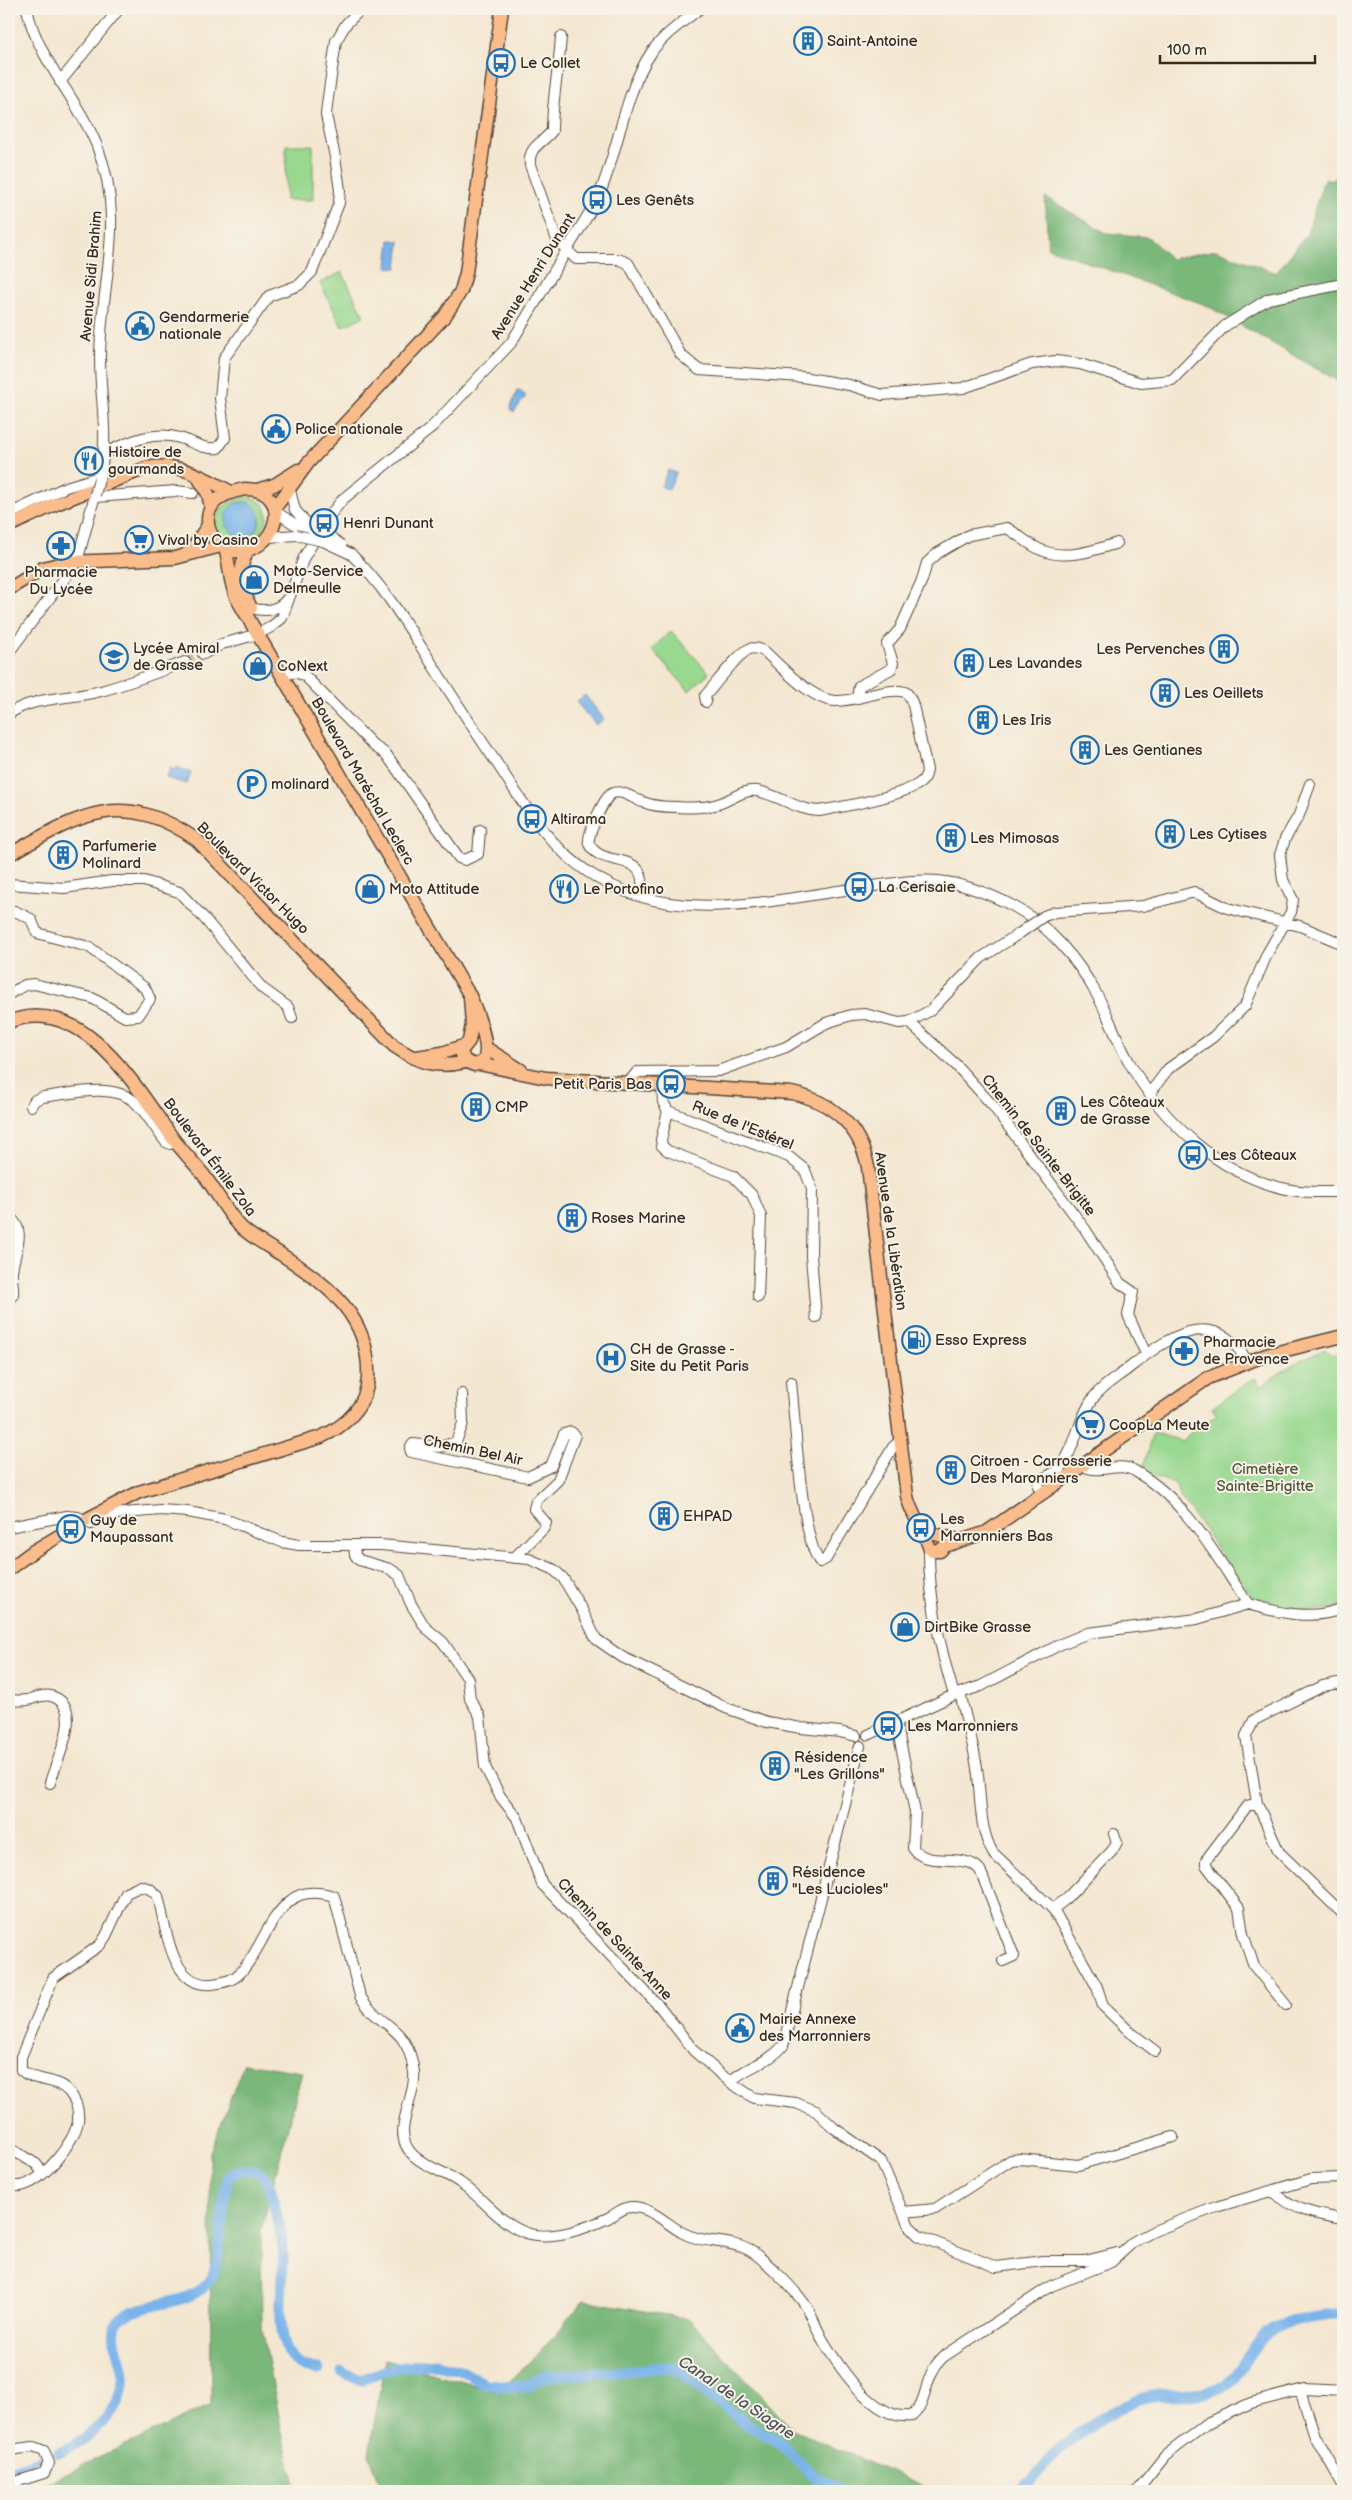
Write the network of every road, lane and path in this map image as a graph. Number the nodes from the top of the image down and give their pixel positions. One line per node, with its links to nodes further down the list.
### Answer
1 (27, 9): 7 (street, Avenue Sidi Brahim)
2 (118, 9): 7 (street)
3 (361, 9): 10 (street)
4 (699, 9): 8 (street, Avenue Henri Dunant)
5 (499, 11): 11 (main road)
6 (561, 37): 8 (street)
7 (60, 82): 10 (street, Avenue Sidi Brahim)
8 (566, 250): 9 (street); 33 (street, Avenue Henri Dunant)
9 (1343, 284)
10 (105, 454): 13 (street, Avenue Sidi Brahim)
11 (308, 463): 14 (main road); 15 (main road)
12 (198, 477): 16 (main road); 19 (main road); 24 (main road)
13 (99, 478): 18 (street, Avenue Sidi Brahim, bridge); 21 (street)
14 (289, 487): 20 (main road); 23 (street)
15 (257, 490): 16 (main road); 20 (main road)
16 (231, 492): 19 (main road)
17 (193, 493): 18 (street)
18 (94, 498): 31 (street, Avenue Sidi Brahim)
19 (211, 508): 22 (main road)
20 (275, 510): 23 (street); 25 (main road)
21 (9, 514)
22 (208, 525): 27 (main road); 30 (main road)
23 (298, 525): 25 (street); 29 (street, bridge); 29 (street, bridge)
24 (9, 526)
25 (269, 536): 28 (main road)
26 (1117, 543): 40 (street)
27 (223, 547): 28 (main road); 30 (main road); 35 (main road, Boulevard Maréchal Leclerc)
28 (248, 549): 34 (main road, Boulevard Maréchal Leclerc)
29 (352, 554): 47 (street)
30 (185, 555): 31 (main road)
31 (76, 562): 32 (main road); 36 (street)
32 (9, 590)
33 (289, 597): 34 (street); 35 (street, Avenue Henri Dunant)
34 (251, 608): 35 (main road, Boulevard Maréchal Leclerc)
35 (261, 632): 37 (street); 39 (main road, Boulevard Maréchal Leclerc)
36 (9, 652)
37 (203, 654)
38 (186, 662): 42 (street)
39 (284, 676): 44 (street); 52 (main road, Boulevard Maréchal Leclerc)
40 (857, 699): 41 (street); 47 (street)
41 (706, 702)
42 (9, 714)
43 (1310, 784): 49 (street)
44 (480, 830)
45 (9, 855): 58 (main road, Boulevard Victor Hugo)
46 (9, 884): 53 (street)
47 (641, 896): 63 (street)
48 (9, 913): 51 (street)
49 (1284, 922): 50 (street); 55 (street, bridge); 63 (street)
50 (1343, 944)
51 (9, 994)
52 (470, 996): 56 (main road); 57 (main road, Boulevard Maréchal Leclerc)
53 (292, 1018)
54 (9, 1022): 66 (main road, Boulevard Émile Zola)
55 (909, 1022): 61 (street); 73 (street, Chemin de Sainte-Brigitte)
56 (466, 1043): 57 (main road); 58 (main road); 59 (main road)
57 (485, 1046): 59 (main road); 60 (main road, Avenue de la Libération)
58 (414, 1058): 59 (main road, Boulevard Victor Hugo)
59 (473, 1063): 60 (main road, Avenue de la Libération)
60 (530, 1076): 61 (main road, Avenue de la Libération)
61 (629, 1082): 62 (main road, Avenue de la Libération)
62 (662, 1083): 65 (street, Rue de l'Estérel); 77 (main road, Avenue de la Libération)
63 (1150, 1093): 67 (street)
64 (31, 1106): 66 (street)
65 (668, 1111): 69 (street); 71 (street, Rue de l'Estérel)
66 (174, 1141): 80 (main road, Boulevard Émile Zola)
67 (1343, 1192)
68 (9, 1217): 70 (street)
69 (758, 1297)
70 (9, 1299)
71 (816, 1317)
72 (1343, 1336): 74 (main road, Avenue de la Libération)
73 (1146, 1354): 74 (street); 79 (street)
74 (1247, 1361): 78 (main road, Avenue de la Libération)
75 (792, 1382): 77 (street)
76 (462, 1394): 84 (street, Chemin Bel Air)
77 (901, 1440): 82 (main road, Avenue de la Libération)
78 (1083, 1466): 79 (main road, Avenue de la Libération); 86 (street)
79 (1043, 1494): 82 (main road, Avenue de la Libération)
80 (84, 1522): 81 (street); 83 (street); 85 (main road, Boulevard Émile Zola)
81 (9, 1527)
82 (936, 1543): 89 (street)
83 (354, 1545): 84 (street); 101 (street, Chemin de Sainte-Anne)
84 (514, 1558): 92 (street)
85 (9, 1569)
86 (1248, 1604): 87 (street); 89 (street)
87 (1343, 1608)
88 (1343, 1687): 94 (street)
89 (957, 1694): 91 (street); 96 (street)
90 (9, 1700): 93 (street)
91 (896, 1722): 92 (street); 98 (street)
92 (858, 1741): 101 (street)
93 (50, 1783)
94 (1257, 1803): 97 (street); 99 (street)
95 (1114, 1834): 96 (street)
96 (1054, 1909): 100 (street)
97 (1343, 1914)
98 (1003, 1961)
99 (1286, 2004)
100 (1155, 2052)
101 (730, 2082): 108 (street, Chemin de Sainte-Anne)
102 (1173, 2137): 108 (street)
103 (9, 2148): 104 (street)
104 (43, 2173): 106 (street); 110 (street)
105 (1343, 2178): 107 (street)
106 (9, 2186)
107 (1273, 2191): 109 (street); 110 (street)
108 (903, 2212): 110 (street, Chemin de Sainte-Anne)
109 (1343, 2219)
110 (1122, 2252)
111 (1300, 2390): 112 (street); 115 (street); 116 (street)
112 (1343, 2391)
113 (9, 2450): 114 (street)
114 (9, 2484)
115 (1343, 2485)
116 (1137, 2491)

